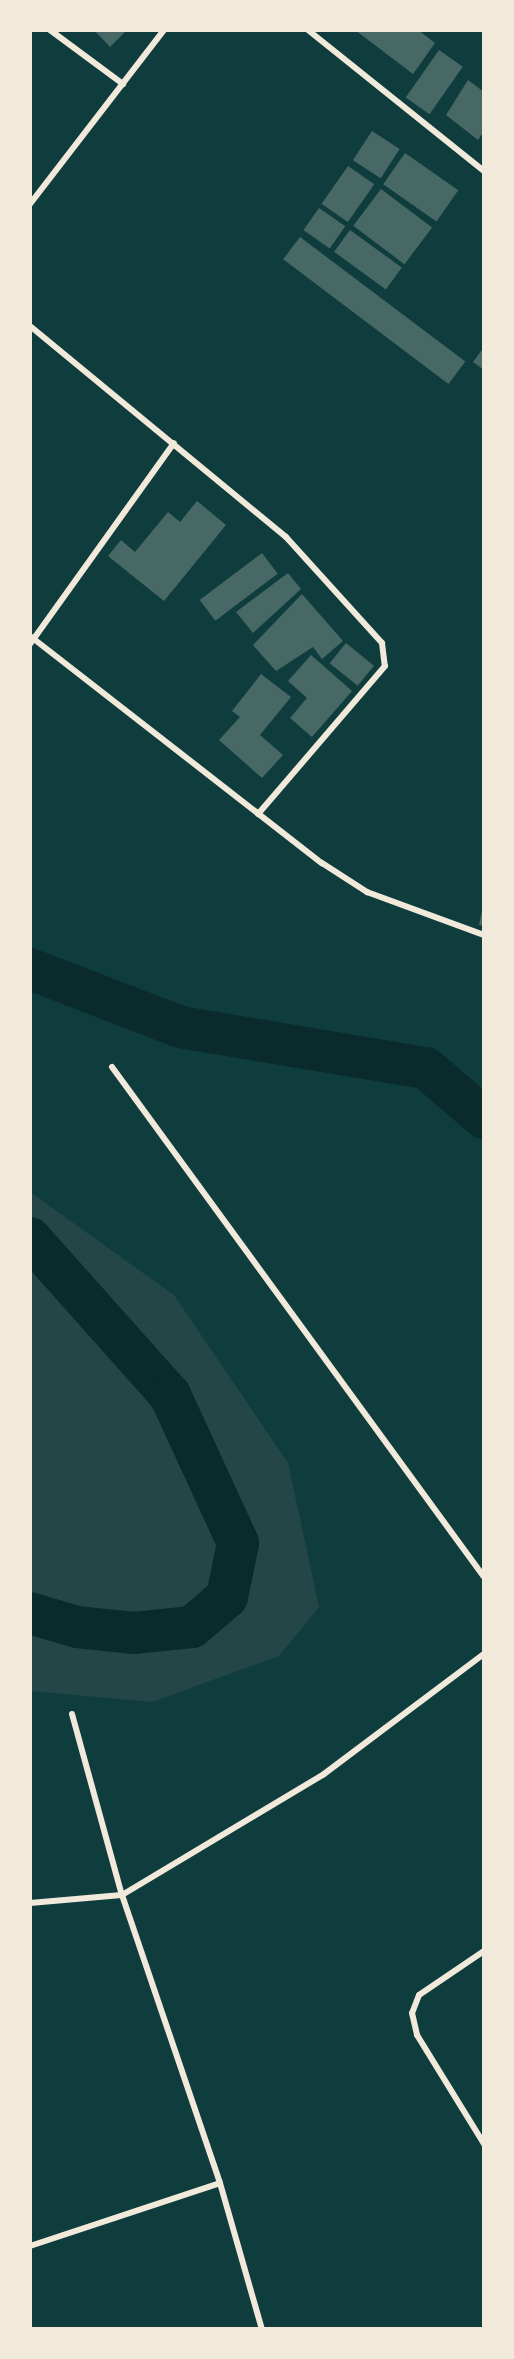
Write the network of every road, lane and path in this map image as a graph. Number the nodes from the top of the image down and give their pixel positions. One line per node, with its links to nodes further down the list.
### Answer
1 (50, 30): 4 (street)
2 (164, 30): 4 (street)
3 (308, 30): 5 (street)
4 (123, 84): 6 (street)
5 (484, 171)
6 (30, 204)
7 (30, 326): 8 (street)
8 (174, 443): 9 (street); 10 (street)
9 (31, 640): 10 (street)
10 (258, 814): 11 (street)
11 (484, 935)
12 (112, 1067): 13 (street)
13 (484, 1577)
14 (484, 1653): 16 (street)
15 (72, 1714): 16 (street)
16 (122, 1895): 17 (street); 20 (street)
17 (30, 1903)
18 (484, 1952): 19 (street)
19 (484, 2144)
20 (220, 2183): 21 (street); 22 (street)
21 (30, 2246)
22 (262, 2329)

